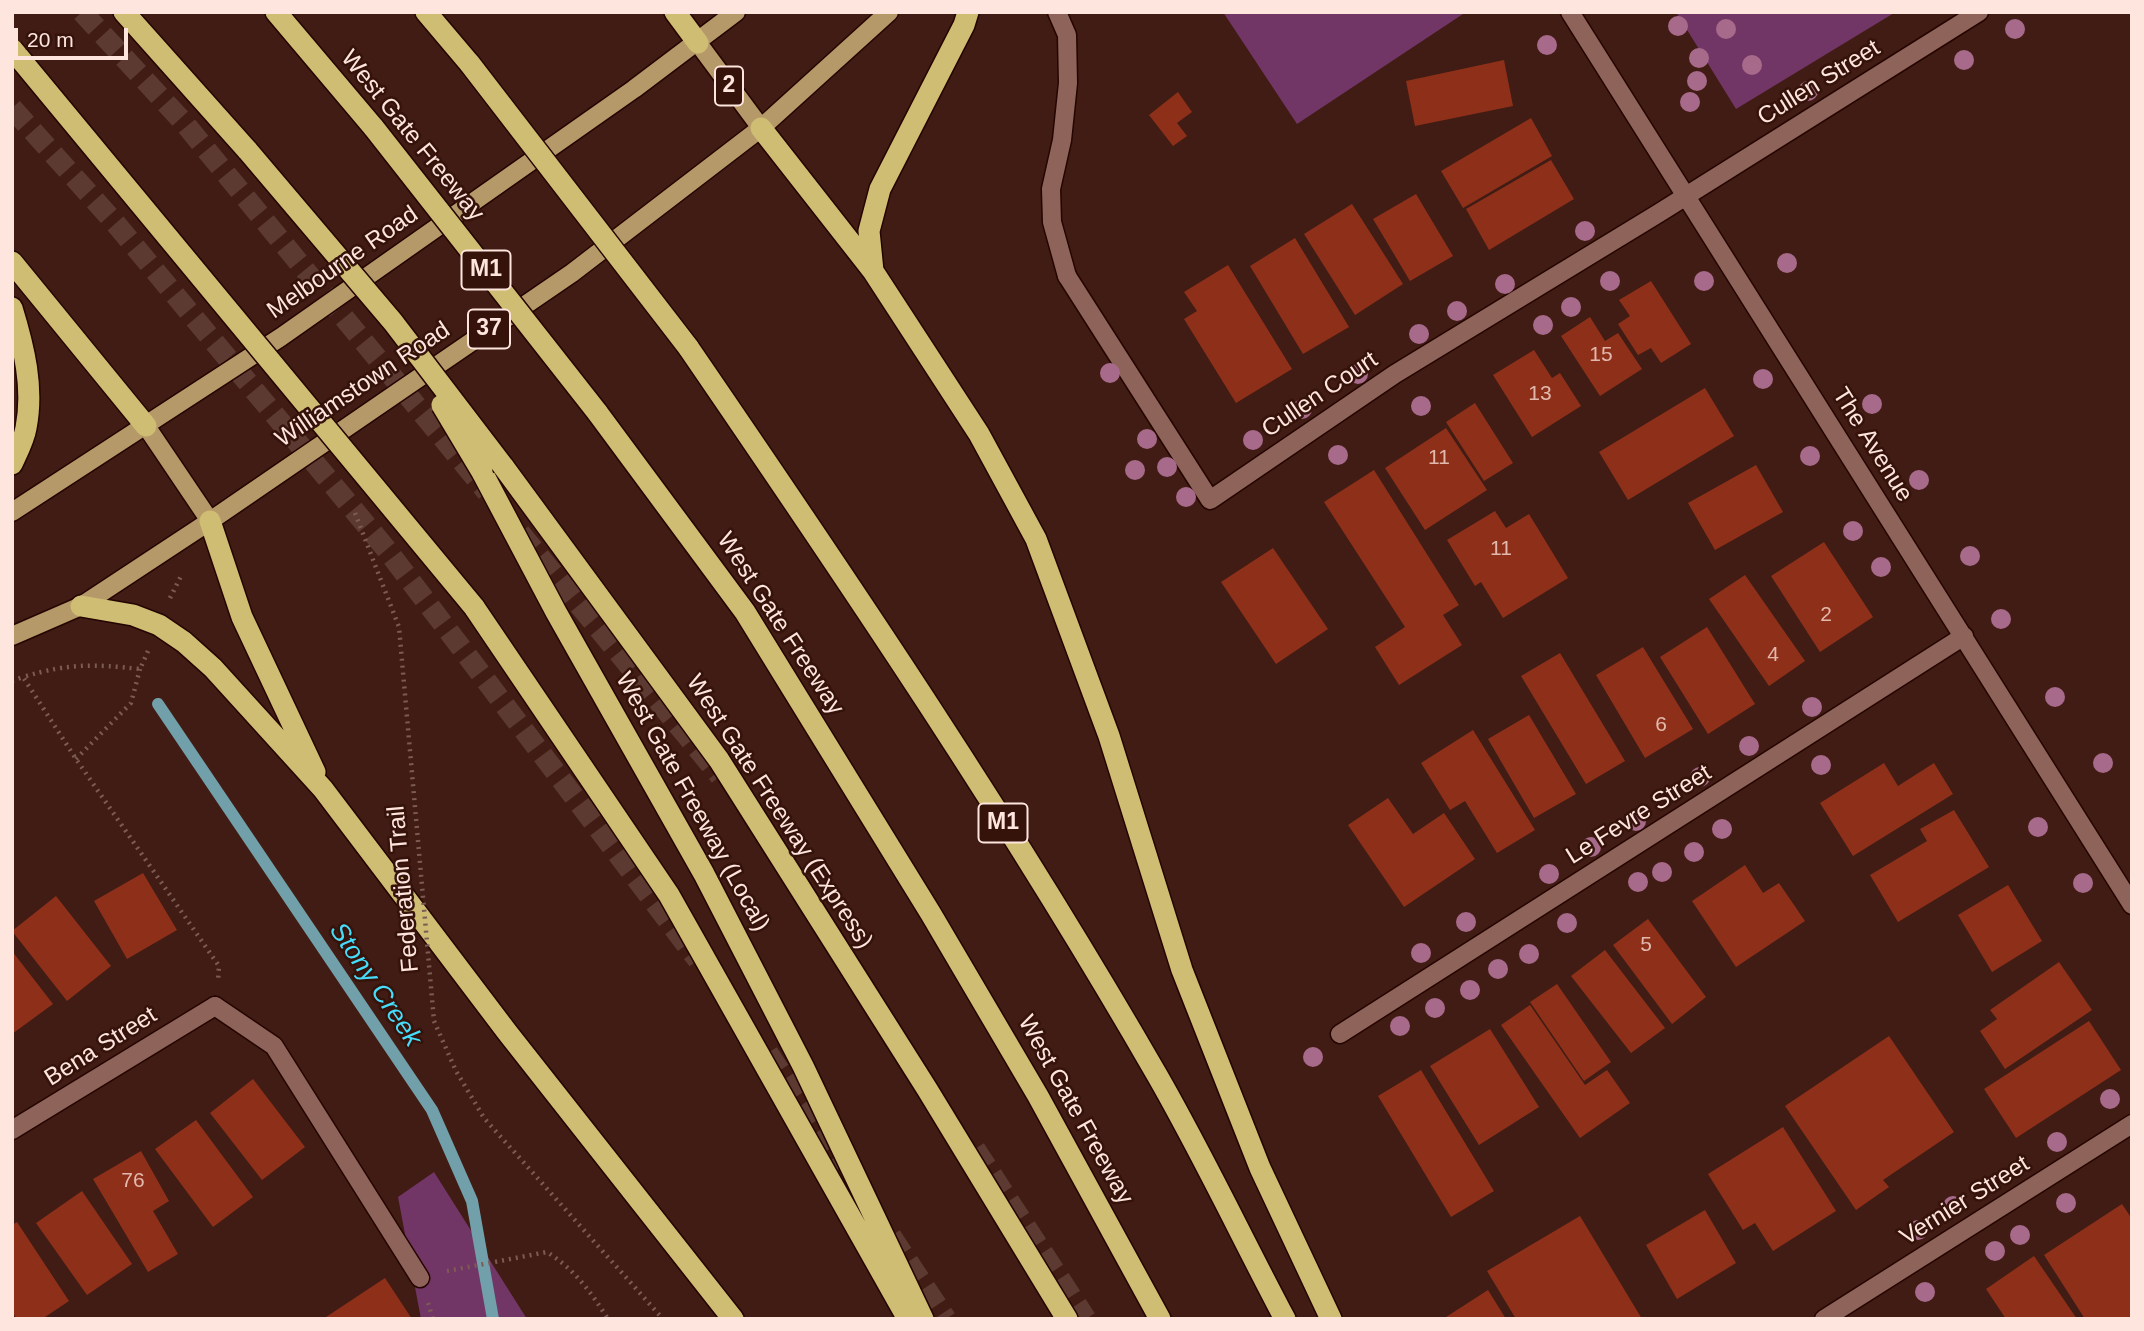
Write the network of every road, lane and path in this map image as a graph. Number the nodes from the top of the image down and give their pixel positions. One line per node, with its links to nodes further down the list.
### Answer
1 (124, 12): 18 (highway, bridge)
2 (276, 12): 47 (highway, West Gate Freeway / M1, bridge)
3 (426, 12): 48 (highway, M1, bridge)
4 (675, 12): 11 (highway)
5 (736, 12): 11 (main road, Melbourne Road)
6 (889, 12): 13 (main road, 37)
7 (968, 12): 16 (highway)
8 (1057, 12): 14 (street, Cullen Court)
9 (1570, 12): 14 (street, The Avenue)
10 (1979, 12): 14 (street, Cullen Street)
11 (698, 43): 13 (main road, 2); 19 (main road, Melbourne Road)
12 (12, 49): 44 (highway, bridge)
13 (761, 128): 16 (highway); 22 (main road, Williamstown Road / 37)
14 (1685, 195): 28 (street, The Avenue)
15 (12, 262): 19 (highway)
16 (873, 271): 49 (highway)
17 (12, 308): 20 (highway)
18 (393, 322): 45 (highway, West Gate Freeway (Local), bridge); 46 (highway, West Gate Freeway (Express), bridge)
19 (146, 426): 21 (main road); 22 (main road)
20 (12, 464)
21 (12, 512)
22 (210, 521): 24 (main road, Williamstown Road / 37); 33 (highway)
23 (187, 565): 25 (path)
24 (81, 606): 25 (highway); 27 (main road, Williamstown Road / 37)
25 (159, 625): 29 (path); 33 (highway)
26 (399, 627): 42 (path, Federation Trail, bridge)
27 (12, 636)
28 (1964, 636): 34 (street, The Avenue); 36 (street, Le Fevre Street)
29 (140, 669): 30 (path); 32 (path)
30 (23, 677): 31 (path); 32 (path)
31 (12, 681)
32 (76, 758): 35 (path)
33 (323, 789): 43 (highway)
34 (2132, 905)
35 (215, 1006): 38 (street, Bena Street); 40 (street)
36 (1340, 1034)
37 (2132, 1124): 50 (street, Vernier Street)
38 (12, 1130)
39 (441, 1272): 41 (path)
40 (420, 1278)
41 (607, 1319)
42 (663, 1319)
43 (733, 1319)
44 (908, 1319)
45 (923, 1319)
46 (1067, 1319)
47 (1160, 1319)
48 (1285, 1319)
49 (1331, 1319)
50 (1824, 1319)

